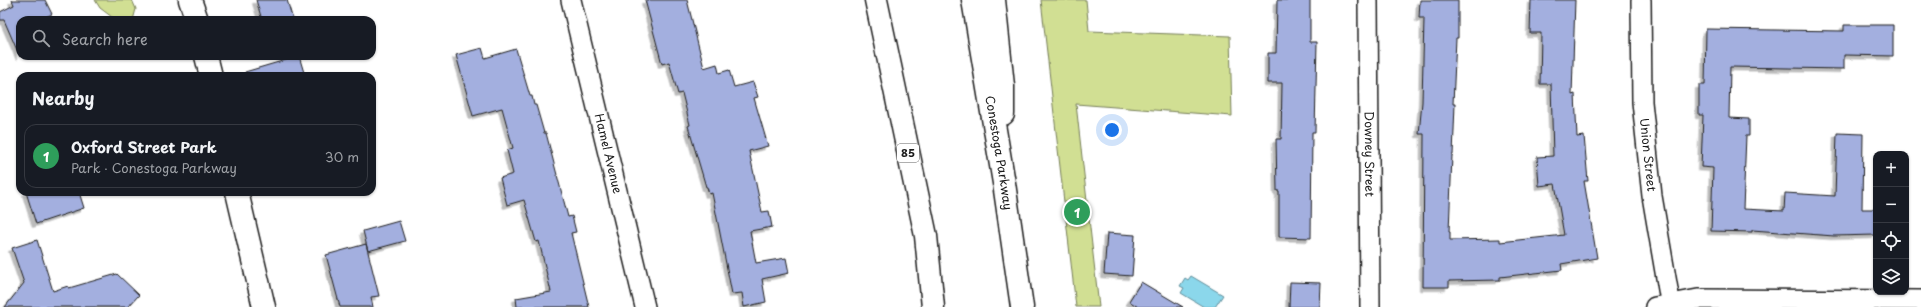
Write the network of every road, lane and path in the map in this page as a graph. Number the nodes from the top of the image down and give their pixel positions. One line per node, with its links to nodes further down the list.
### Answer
1 (190, 0): 8 (main road)
2 (571, 0): 16 (street, Hamel Avenue)
3 (876, 0): 17 (main road, 85)
4 (973, 0): 11 (main road, Conestoga Parkway)
5 (994, 0): 11 (main road)
6 (1368, 0): 19 (street, Downey Street)
7 (1641, 0): 14 (street, Union Street)
8 (196, 16)
9 (207, 60): 10 (main road)
10 (210, 72)
11 (1004, 183): 18 (main road, Conestoga Parkway)
12 (238, 196): 15 (main road)
13 (1921, 300): 14 (street)
14 (1666, 306)
15 (264, 307)
16 (645, 307)
17 (933, 307)
18 (1022, 307)
19 (1370, 307)

